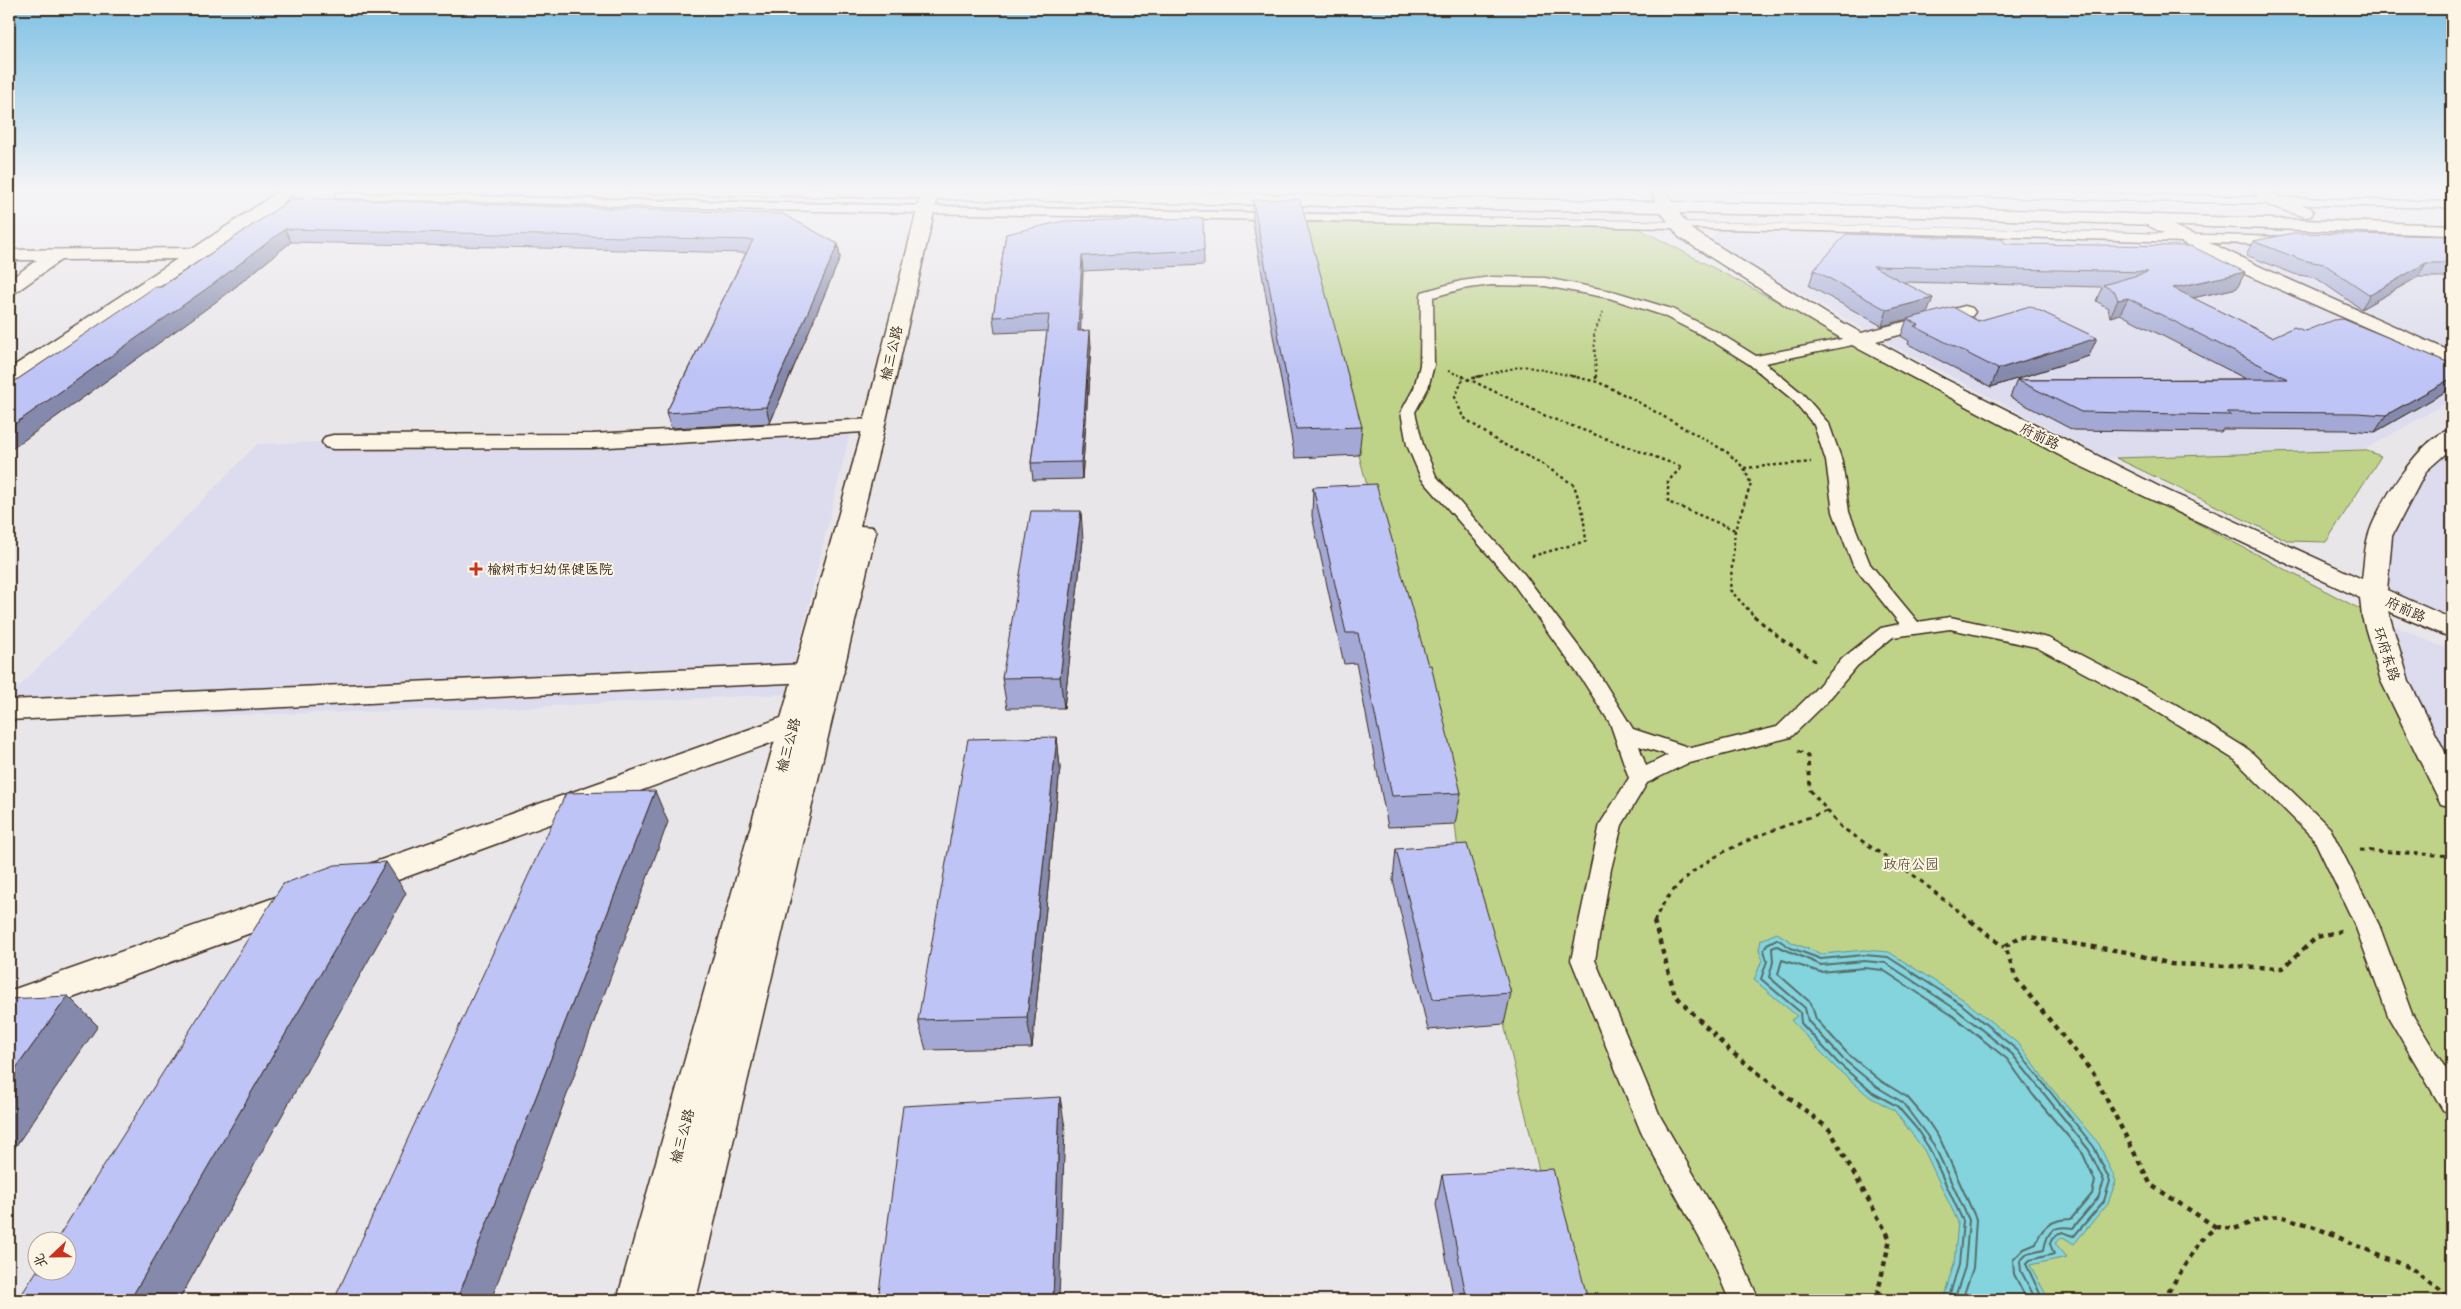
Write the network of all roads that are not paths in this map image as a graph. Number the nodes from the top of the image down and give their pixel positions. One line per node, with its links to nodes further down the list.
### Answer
1 (203, 249): 6 (main road)
2 (924, 249): 15 (main road, 榆三公路)
3 (925, 249): 21 (main road, 榆三公路)
4 (1711, 249): 11 (main road, 府前路)
5 (2209, 249): 12 (main road)
6 (197, 253): 7 (main road); 14 (main road)
7 (56, 254): 8 (main road); 9 (main road)
8 (9, 255)
9 (9, 288)
10 (1965, 312): 11 (main road)
11 (1856, 340): 13 (lane); 18 (main road, 府前路)
12 (2452, 359)
13 (1754, 361): 19 (lane); 24 (lane)
14 (9, 378)
15 (874, 426): 17 (main road); 21 (main road, 榆三公路)
16 (2452, 436): 18 (main road, 环府东路)
17 (333, 442)
18 (2373, 594): 20 (main road, 府前路); 27 (main road, 环府东路)
19 (1913, 628): 25 (lane); 29 (lane)
20 (2452, 629)
21 (819, 672): 22 (main road); 23 (main road, 榆三公路)
22 (9, 710)
23 (806, 720): 28 (main road); 30 (main road, 榆三公路); 31 (main road, 榆三公路)
24 (1625, 734): 25 (lane); 26 (lane)
25 (1690, 755): 26 (lane)
26 (1640, 778): 32 (lane)
27 (2452, 796)
28 (9, 1006)
29 (2452, 1102)
30 (638, 1300)
31 (675, 1300)
32 (1744, 1300)

